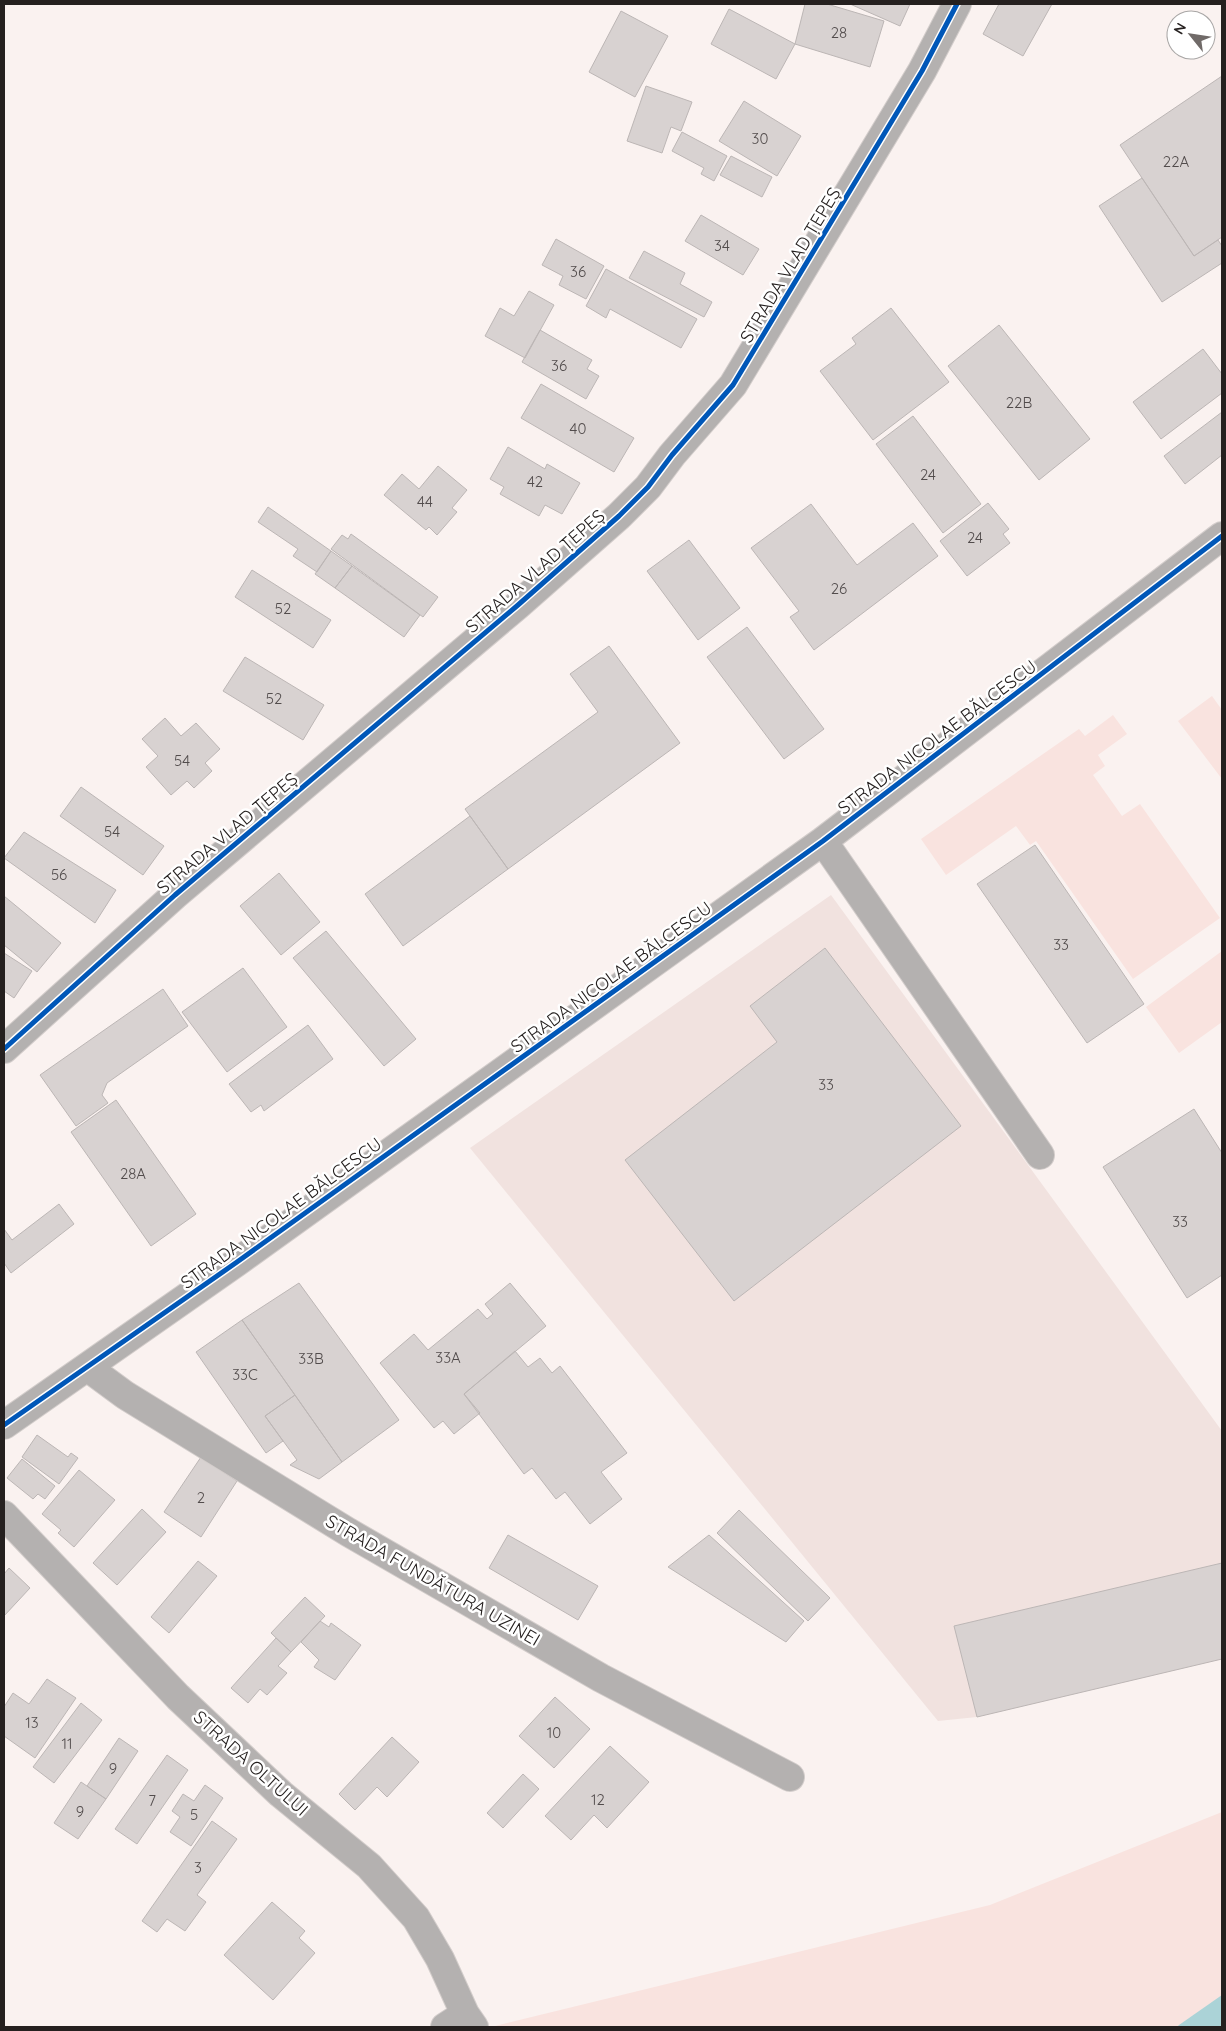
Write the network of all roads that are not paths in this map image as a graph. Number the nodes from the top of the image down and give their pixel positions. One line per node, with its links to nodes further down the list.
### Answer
1 (957, 4): 4 (street, STRADA VLAD ȚEPEȘ)
2 (1222, 536): 3 (street, STRADA NICOLAE BĂLCESCU)
3 (823, 841): 5 (street); 6 (street, STRADA NICOLAE BĂLCESCU)
4 (4, 1049)
5 (1040, 1155)
6 (87, 1367): 7 (street, STRADA NICOLAE BĂLCESCU); 9 (street, STRADA FUNDĂTURA UZINEI)
7 (4, 1424)
8 (4, 1515): 10 (street, STRADA OLTULUI)
9 (790, 1777)
10 (461, 2023)

